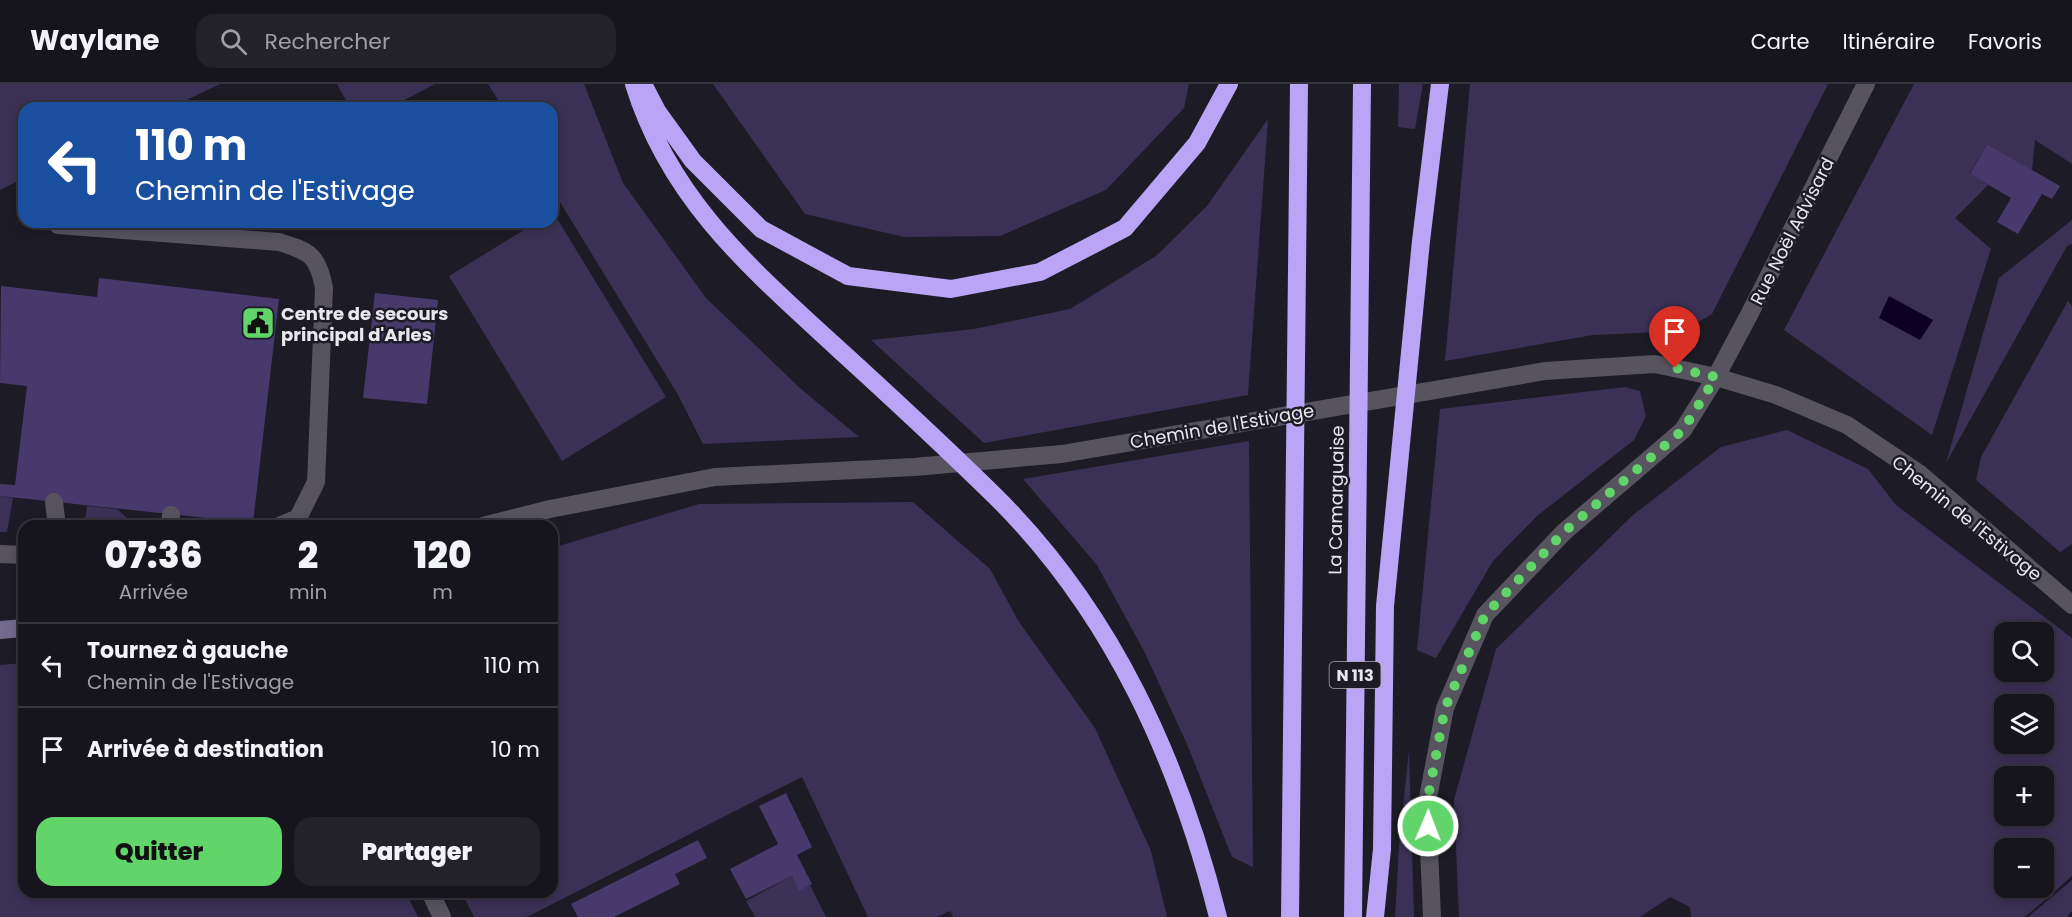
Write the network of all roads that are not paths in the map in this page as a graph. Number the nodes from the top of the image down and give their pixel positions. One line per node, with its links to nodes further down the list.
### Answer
1 (634, 84): 21 (highway)
2 (643, 84): 3 (highway)
3 (1229, 84)
4 (1299, 84): 22 (highway)
5 (1362, 84): 23 (highway, La Camarguaise / N 113)
6 (1440, 84): 24 (highway)
7 (1866, 84): 9 (street, Rue Noël Advisard)
8 (97, 228): 12 (street)
9 (1716, 377): 13 (street, Chemin de l'Estivage); 16 (street, Chemin de l'Estivage); 25 (street, Rue Noël Advisard)
10 (54, 502): 11 (street)
11 (56, 520)
12 (293, 520)
13 (507, 520)
14 (0, 554): 15 (street)
15 (18, 555)
16 (2072, 605)
17 (18, 628): 18 (street)
18 (0, 630)
19 (432, 898): 20 (street)
20 (442, 917)
21 (1218, 917)
22 (1290, 917)
23 (1353, 917)
24 (1375, 917)
25 (1432, 917)

